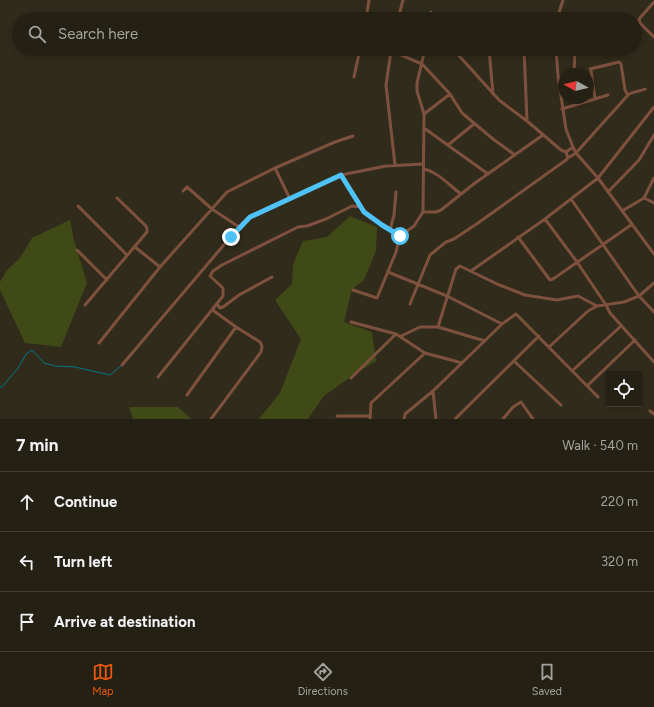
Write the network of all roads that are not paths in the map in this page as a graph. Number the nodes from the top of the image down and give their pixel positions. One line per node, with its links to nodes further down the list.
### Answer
1 (369, 0): 5 (street)
2 (403, 0): 6 (street)
3 (563, 0): 7 (street)
4 (654, 2): 8 (street)
5 (367, 12)
6 (400, 12)
7 (559, 12)
8 (642, 16)
9 (642, 25): 10 (street)
10 (654, 37)
11 (358, 56): 23 (street)
12 (391, 56): 47 (street)
13 (405, 56): 20 (street)
14 (424, 56): 20 (street)
15 (459, 56): 26 (street)
16 (490, 56): 26 (street)
17 (524, 56): 34 (street)
18 (557, 56): 22 (street)
19 (574, 56): 21 (street)
20 (422, 64): 25 (street); 33 (street)
21 (574, 68)
22 (558, 76)
23 (354, 77)
24 (645, 89): 28 (street)
25 (450, 94): 33 (street); 35 (street)
26 (493, 94): 34 (street)
27 (608, 95): 29 (street)
28 (628, 95): 29 (street); 43 (street)
29 (595, 98): 32 (street)
30 (562, 104): 32 (street)
31 (654, 108): 52 (street)
32 (562, 109): 41 (street)
33 (424, 114): 36 (street)
34 (527, 121): 39 (street)
35 (474, 124): 40 (street); 44 (street)
36 (424, 128): 40 (street); 46 (street)
37 (654, 135): 56 (street)
38 (353, 136): 48 (street)
39 (543, 136): 42 (street); 44 (street)
40 (448, 146): 50 (street)
41 (573, 147): 42 (street); 43 (street)
42 (566, 152): 45 (street)
43 (576, 153): 45 (street); 52 (street)
44 (515, 155): 50 (street)
45 (568, 158): 86 (street)
46 (423, 164): 47 (street); 49 (street)
47 (395, 165): 51 (street)
48 (275, 168): 60 (street); 65 (street)
49 (424, 169): 57 (street); 67 (street)
50 (488, 174): 57 (street)
51 (341, 175): 60 (street); 64 (street)
52 (598, 178): 56 (street); 61 (street)
53 (654, 178): 59 (street)
54 (183, 192): 65 (street)
55 (396, 192): 71 (street)
56 (608, 192): 66 (street)
57 (461, 194): 67 (street)
58 (117, 198): 75 (street)
59 (644, 198): 62 (street); 66 (street)
60 (290, 199): 70 (street)
61 (571, 199): 68 (street); 74 (street)
62 (654, 202)
63 (78, 206): 78 (street)
64 (361, 207): 71 (street); 90 (street)
65 (212, 209): 70 (street); 80 (street)
66 (622, 211): 69 (street)
67 (424, 212): 72 (street)
68 (545, 219): 73 (street); 79 (street)
69 (631, 224): 74 (street); 77 (street)
70 (239, 227): 113 (street)
71 (390, 230): 72 (street)
72 (400, 236): 82 (street)
73 (518, 237): 79 (street); 81 (street)
74 (602, 243): 79 (street); 89 (street)
75 (135, 246): 78 (street); 80 (street)
76 (77, 250): 84 (street)
77 (654, 254)
78 (127, 255): 84 (street)
79 (577, 262): 93 (street)
80 (160, 267): 107 (street)
81 (470, 271): 88 (street); 94 (street)
82 (388, 272): 86 (street); 87 (street)
83 (272, 277): 90 (street)
84 (107, 280): 92 (street)
85 (654, 283): 89 (street)
86 (418, 284): 88 (street); 91 (street)
87 (353, 290)
88 (448, 296): 98 (street); 101 (street)
89 (639, 296): 93 (street); 96 (street)
90 (216, 304): 95 (street)
91 (410, 304)
92 (85, 305)
93 (606, 305): 94 (street); 99 (street)
94 (597, 306): 108 (street)
95 (213, 308): 100 (street); 115 (street)
96 (654, 312)
97 (351, 322): 102 (street)
98 (502, 324): 104 (street); 106 (street)
99 (621, 326): 105 (street); 114 (street)
100 (236, 327): 119 (street); 127 (street)
101 (438, 327): 103 (street); 106 (street)
102 (396, 334): 103 (street); 116 (street)
103 (401, 336): 109 (street)
104 (539, 336): 108 (street); 110 (street)
105 (635, 340): 111 (street); 117 (street)
106 (485, 342): 112 (street)
107 (99, 343)
108 (549, 347): 114 (street)
109 (425, 353): 112 (street); 125 (street)
110 (514, 361): 121 (street); 130 (street)
111 (654, 362)
112 (462, 364): 118 (street)
113 (122, 365)
114 (572, 372): 117 (street)
115 (158, 378)
116 (351, 378)
117 (587, 386): 120 (street)
118 (434, 391): 128 (street); 129 (street)
119 (187, 394)
120 (598, 397)
121 (561, 405)
122 (650, 411): 123 (street)
123 (654, 414)
124 (337, 416): 125 (street)
125 (370, 418)
126 (503, 418): 131 (street); 132 (street)
127 (211, 419)
128 (404, 419)
129 (436, 419)
130 (455, 419)
131 (498, 419)
132 (533, 419)

